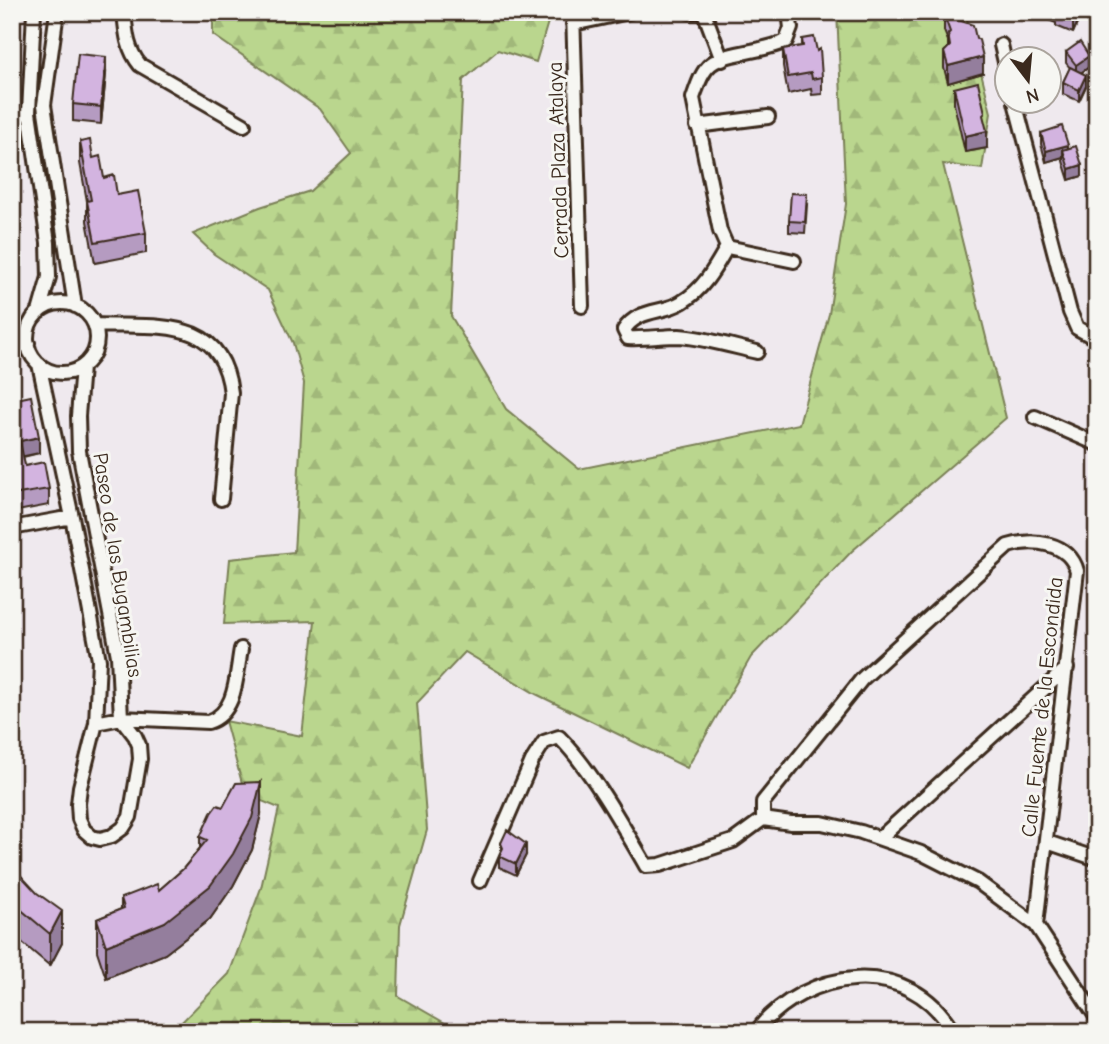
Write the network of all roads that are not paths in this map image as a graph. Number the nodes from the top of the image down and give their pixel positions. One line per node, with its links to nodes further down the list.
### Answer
1 (34, 12): 12 (street)
2 (57, 12): 20 (street)
3 (124, 12): 16 (street)
4 (629, 12): 9 (street)
5 (689, 12): 6 (street)
6 (696, 12)
7 (704, 12): 11 (street)
8 (789, 12): 11 (street)
9 (598, 16): 10 (street)
10 (573, 18): 21 (street, Cerrada Plaza Atalaya)
11 (722, 60): 17 (street)
12 (29, 113): 13 (street); 22 (street)
13 (12, 116)
14 (1019, 116): 24 (street)
15 (768, 117): 17 (street)
16 (244, 124)
17 (697, 126): 18 (street)
18 (727, 247): 19 (street); 27 (street)
19 (794, 261)
20 (75, 306): 22 (street); 23 (street)
21 (582, 306)
22 (39, 312): 25 (street)
23 (95, 325): 29 (street); 32 (street)
24 (1093, 338)
25 (27, 343): 26 (street); 28 (street)
26 (12, 346)
27 (757, 352)
28 (38, 364): 29 (street); 33 (street, Paseo de las Bugambilias)
29 (82, 367): 37 (street, Paseo de las Bugambilias)
30 (1035, 417): 31 (street)
31 (1097, 444)
32 (221, 499)
33 (72, 517): 34 (street); 38 (street, Paseo de las Bugambilias)
34 (12, 528)
35 (241, 649): 37 (street)
36 (1067, 668): 39 (street, Calle Fuente de la Escondida); 40 (street); 41 (street, Calle Fuente de la Escondida)
37 (121, 718): 38 (street); 38 (street, Paseo de las Bugambilias)
38 (96, 723)
39 (763, 820): 40 (street); 43 (street)
40 (880, 838): 44 (street)
41 (1047, 842): 42 (street); 44 (street, Calle Fuente de la Escondida)
42 (1097, 859)
43 (480, 881)
44 (1036, 925): 45 (street)
45 (1097, 1018)
46 (756, 1032): 47 (street)
47 (953, 1032)

